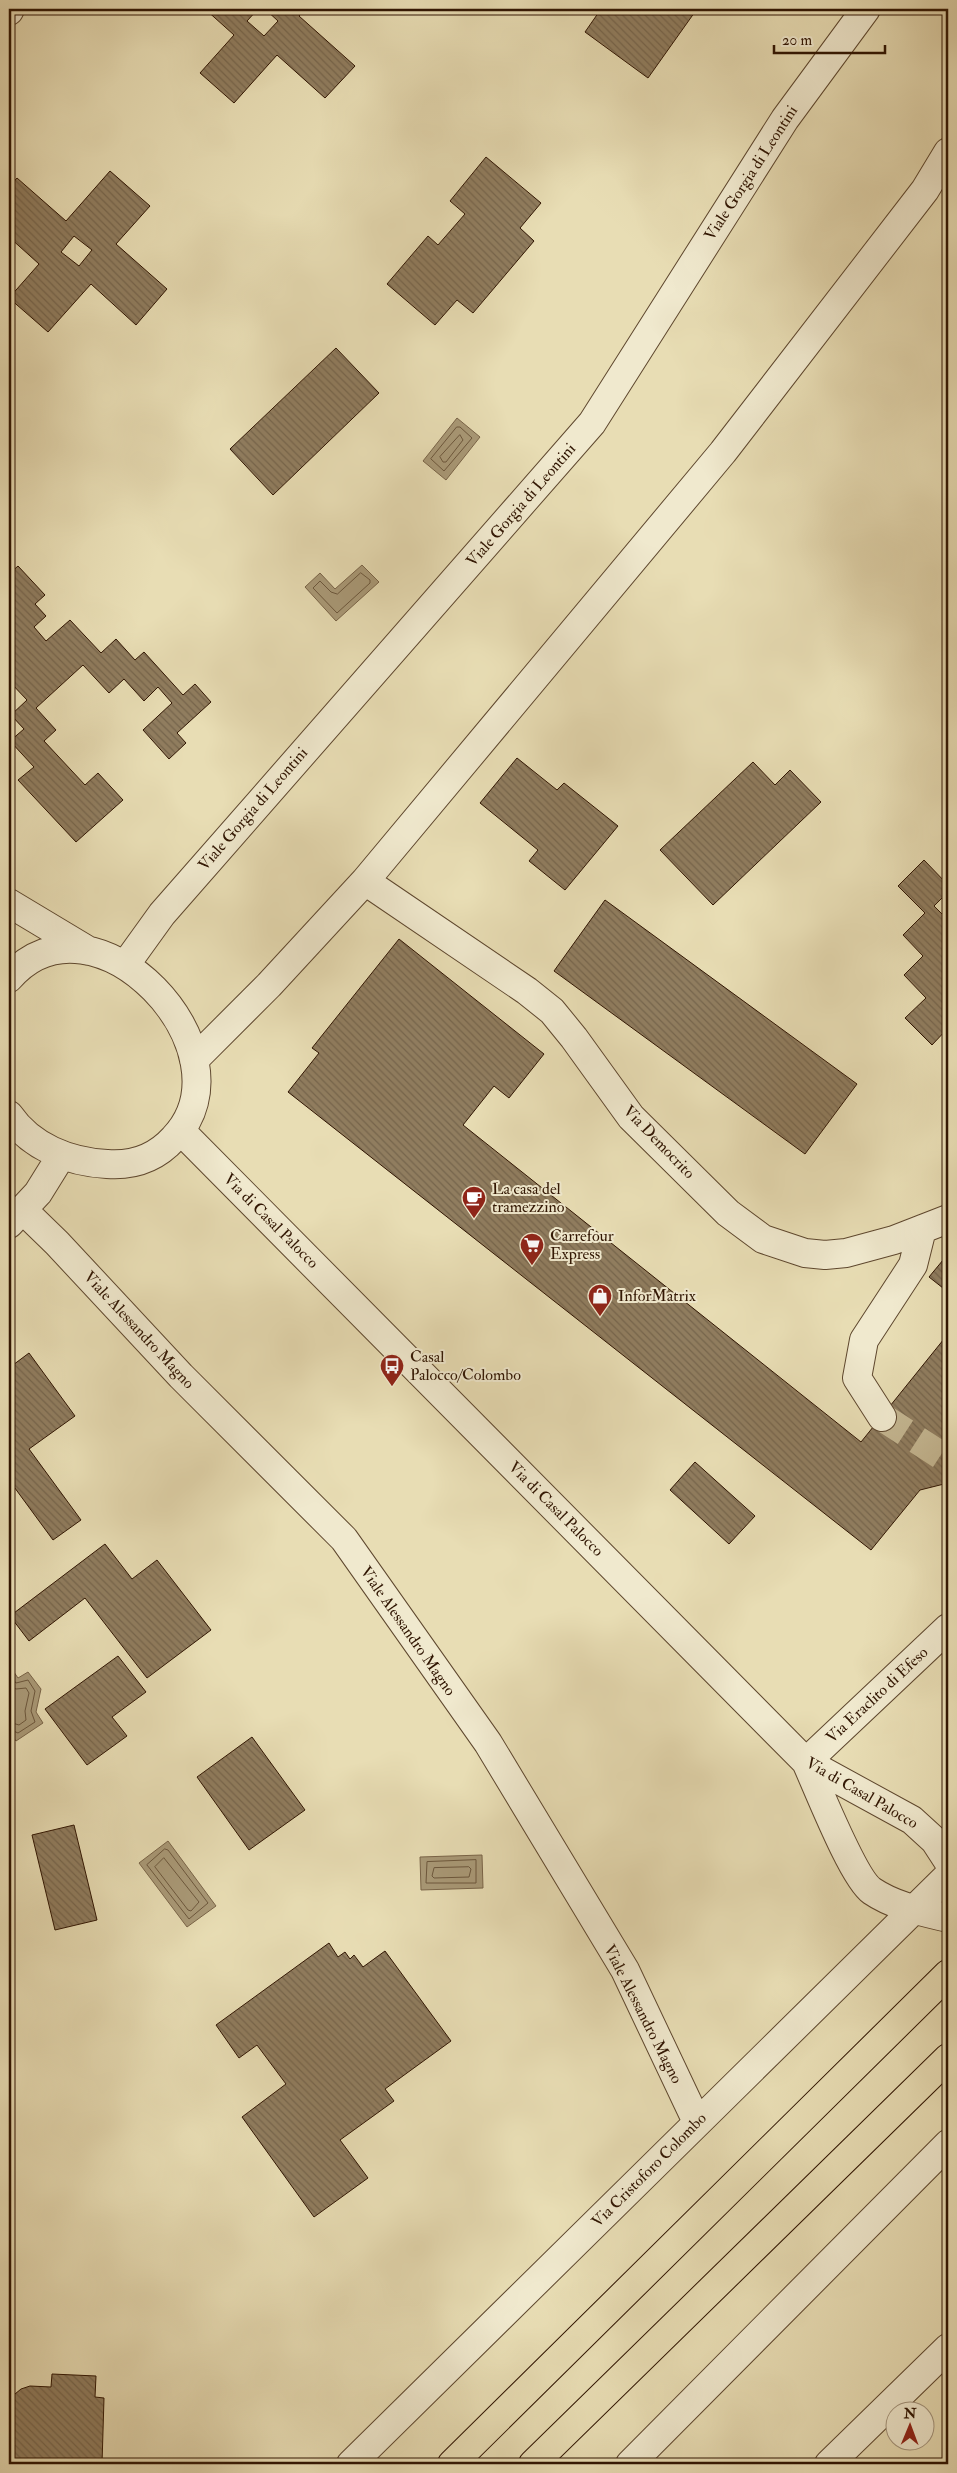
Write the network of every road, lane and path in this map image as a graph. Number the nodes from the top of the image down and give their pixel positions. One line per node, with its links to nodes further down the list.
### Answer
1 (866, 9): 6 (street, Viale Gorgia di Leontini)
2 (948, 152): 3 (street)
3 (365, 881): 8 (street); 14 (street, Via Democrito)
4 (9, 903): 5 (street)
5 (89, 951): 6 (street); 7 (street)
6 (126, 964): 8 (street)
7 (9, 978)
8 (194, 1060): 10 (street)
9 (9, 1115): 11 (street)
10 (181, 1131): 11 (street); 17 (street, Via di Casal Palocco)
11 (61, 1156): 12 (street, Viale Alessandro Magno)
12 (16, 1217): 24 (street, Viale Alessandro Magno)
13 (948, 1219): 14 (street, Via Democrito)
14 (922, 1229): 15 (street)
15 (882, 1418)
16 (948, 1628): 17 (street, Via Eraclito di Efeso)
17 (806, 1762): 18 (street, Via di Casal Palocco); 20 (street)
18 (948, 1861)
19 (948, 1876): 20 (street, Via Cristoforo Colombo)
20 (913, 1909): 21 (street); 24 (street, Via Cristoforo Colombo)
21 (948, 1918)
22 (948, 1974): 28 (main road)
23 (948, 2058): 29 (main road)
24 (697, 2122): 27 (street, Via Cristoforo Colombo)
25 (948, 2144): 30 (street)
26 (948, 2348): 31 (street)
27 (351, 2464)
28 (452, 2464)
29 (533, 2464)
30 (630, 2464)
31 (829, 2464)

